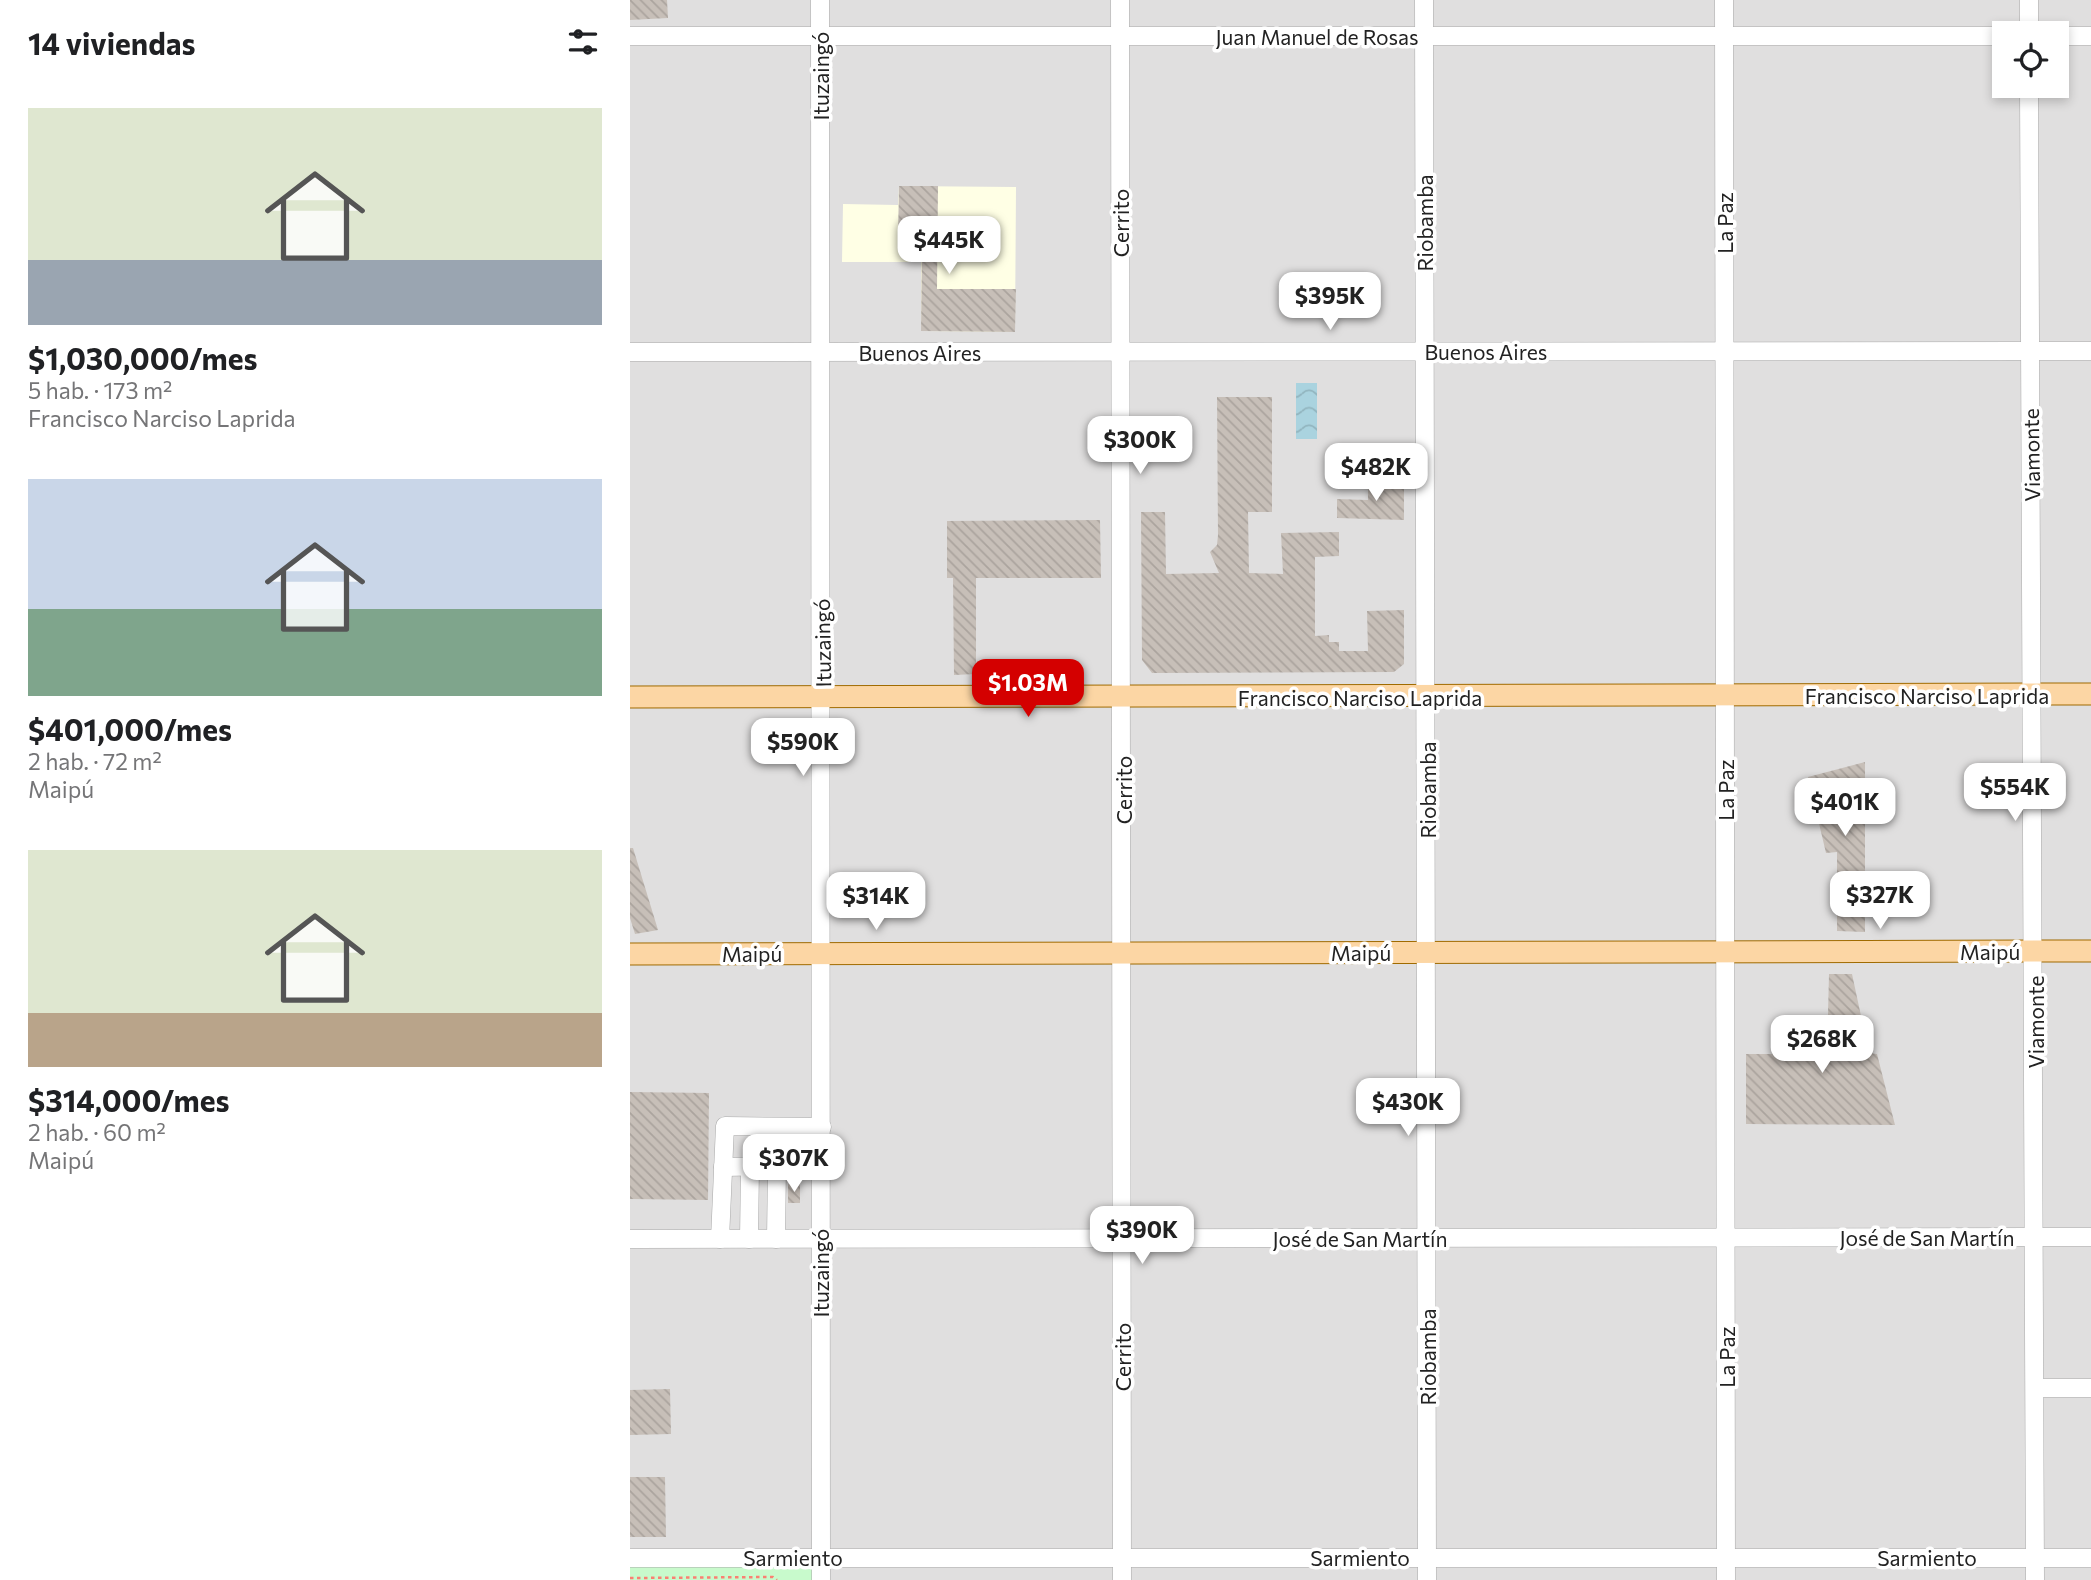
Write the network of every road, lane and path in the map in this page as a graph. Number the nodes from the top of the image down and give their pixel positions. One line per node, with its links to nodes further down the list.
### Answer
1 (820, 0): 8 (street, Ituzaingó)
2 (1120, 0): 9 (street, Cerrito)
3 (1424, 0): 10 (street, Riobamba)
4 (1724, 0): 11 (street, La Paz)
5 (2029, 0): 6 (street)
6 (2029, 21)
7 (630, 36): 8 (street, Juan Manuel de Rosas)
8 (820, 36): 9 (street, Juan Manuel de Rosas); 21 (street, Ituzaingó)
9 (1120, 36): 10 (street, Juan Manuel de Rosas); 22 (street, Cerrito)
10 (1424, 36): 11 (street, Juan Manuel de Rosas); 16 (street, Riobamba)
11 (1724, 36): 12 (street, Juan Manuel de Rosas); 17 (street, La Paz)
12 (1992, 36)
13 (2069, 36): 14 (street)
14 (2091, 36)
15 (2029, 98): 18 (street, Viamonte)
16 (1424, 351): 17 (street, Buenos Aires); 22 (street, Buenos Aires); 27 (street, Riobamba)
17 (1724, 351): 18 (street, Buenos Aires); 25 (street, La Paz)
18 (2030, 351): 19 (street, Buenos Aires); 24 (street, Viamonte)
19 (2091, 351)
20 (630, 352): 21 (street, Buenos Aires)
21 (819, 352): 22 (street, Buenos Aires); 29 (street, Ituzaingó)
22 (1119, 352): 28 (street, Cerrito)
23 (2091, 694): 24 (main road, Francisco Narciso Laprida)
24 (2034, 695): 25 (main road, Francisco Narciso Laprida); 30 (street, Viamonte)
25 (1725, 696): 27 (main road, Francisco Narciso Laprida); 33 (street, La Paz)
26 (630, 697): 29 (main road, Francisco Narciso Laprida)
27 (1427, 697): 28 (main road, Francisco Narciso Laprida); 32 (street, Riobamba)
28 (1122, 698): 29 (main road, Francisco Narciso Laprida); 35 (street, Cerrito)
29 (822, 699): 34 (street, Ituzaingó)
30 (2034, 951): 31 (main road, Maipú); 33 (main road, Maipú); 42 (street, Viamonte)
31 (2091, 951)
32 (1427, 952): 33 (main road, Maipú); 35 (main road, Maipú); 45 (street, Riobamba)
33 (1725, 952): 46 (street, La Paz)
34 (823, 953): 35 (main road, Maipú); 36 (main road, Maipú); 37 (street, Ituzaingó)
35 (1123, 953): 44 (street, Cerrito)
36 (630, 954)
37 (822, 1127): 38 (street, Ituzaingó); 41 (street)
38 (821, 1165): 40 (street); 51 (street, Ituzaingó)
39 (750, 1166): 40 (street); 41 (street); 49 (street)
40 (777, 1166): 50 (street)
41 (723, 1167): 48 (street)
42 (2035, 1237): 43 (street, José de San Martín); 46 (street, José de San Martín); 52 (street, Viamonte)
43 (2091, 1237)
44 (1122, 1238): 45 (street, José de San Martín); 51 (street, José de San Martín); 55 (street, Cerrito)
45 (1427, 1238): 46 (street, José de San Martín); 56 (street, Riobamba)
46 (1726, 1238): 57 (street, La Paz)
47 (630, 1239): 48 (street, José de San Martín)
48 (720, 1239): 49 (street, José de San Martín)
49 (749, 1239): 50 (street, José de San Martín)
50 (776, 1239): 51 (street, José de San Martín)
51 (820, 1239): 54 (street, Ituzaingó)
52 (2035, 1388): 53 (street); 59 (street, Viamonte)
53 (2091, 1388)
54 (820, 1556): 55 (street, Sarmiento); 58 (street, Sarmiento); 63 (street, Ituzaingó)
55 (1122, 1557): 56 (street, Sarmiento); 64 (street, Cerrito)
56 (1427, 1557): 57 (street, Sarmiento); 65 (street, Riobamba)
57 (1726, 1557): 59 (street, Sarmiento); 66 (street, La Paz)
58 (630, 1558)
59 (2035, 1558): 60 (street, Sarmiento); 67 (street, Viamonte)
60 (2091, 1558)
61 (630, 1578): 62 (path)
62 (777, 1580)
63 (821, 1580)
64 (1122, 1580)
65 (1427, 1580)
66 (1726, 1580)
67 (2035, 1580)

